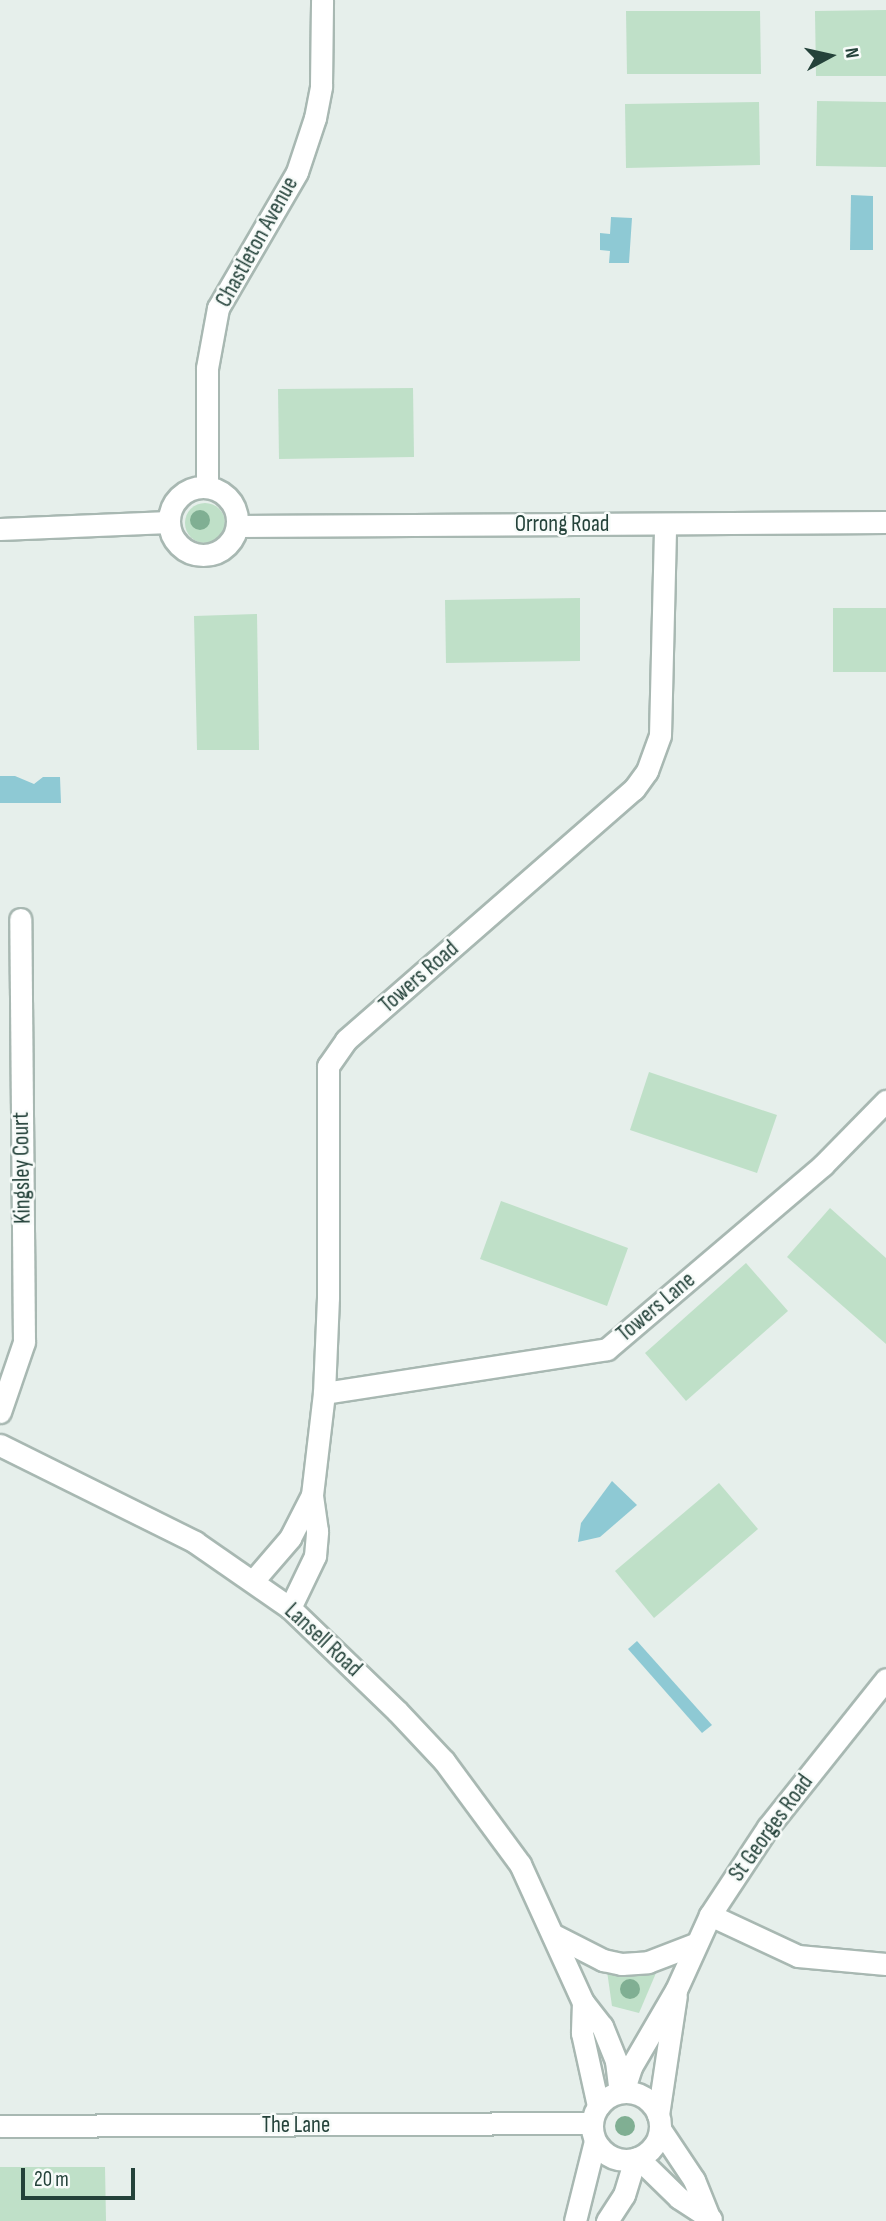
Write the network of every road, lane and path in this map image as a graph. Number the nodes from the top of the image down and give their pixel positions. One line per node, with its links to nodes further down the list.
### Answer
1 (322, 0): 2 (street, Chastleton Avenue)
2 (207, 487): 3 (street); 6 (street)
3 (169, 522): 6 (street); 7 (street)
4 (886, 522): 5 (street, Orrong Road)
5 (665, 524): 6 (street, Orrong Road); 10 (street, Towers Road)
6 (237, 526)
7 (0, 529)
8 (20, 919): 11 (street, Kingsley Court)
9 (886, 1101): 10 (street, Towers Lane)
10 (324, 1394): 13 (street, Towers Road)
11 (0, 1412)
12 (0, 1445): 14 (street, Lansell Road)
13 (312, 1495): 14 (street, Towers Road); 15 (street, Towers Road)
14 (253, 1581): 15 (street, Lansell Road)
15 (290, 1608): 18 (street, Lansell Road)
16 (886, 1679): 17 (street, St Georges Road)
17 (710, 1914): 19 (street, St Georges Road); 20 (street)
18 (556, 1936): 19 (street); 22 (street, Lansell Road)
19 (695, 1944): 21 (street, St Georges Road)
20 (886, 1964)
21 (676, 1990): 23 (street, St Georges Road); 24 (street, St Georges Road)
22 (583, 2002): 23 (street, Lansell Road); 25 (street, Lansell Road)
23 (621, 2092): 24 (street); 25 (street)
24 (659, 2122): 27 (street); 28 (street)
25 (595, 2124): 26 (street, The Lane); 27 (street); 29 (street)
26 (0, 2126)
27 (637, 2159): 28 (street); 30 (street)
28 (710, 2219)
29 (575, 2221)
30 (607, 2221)

